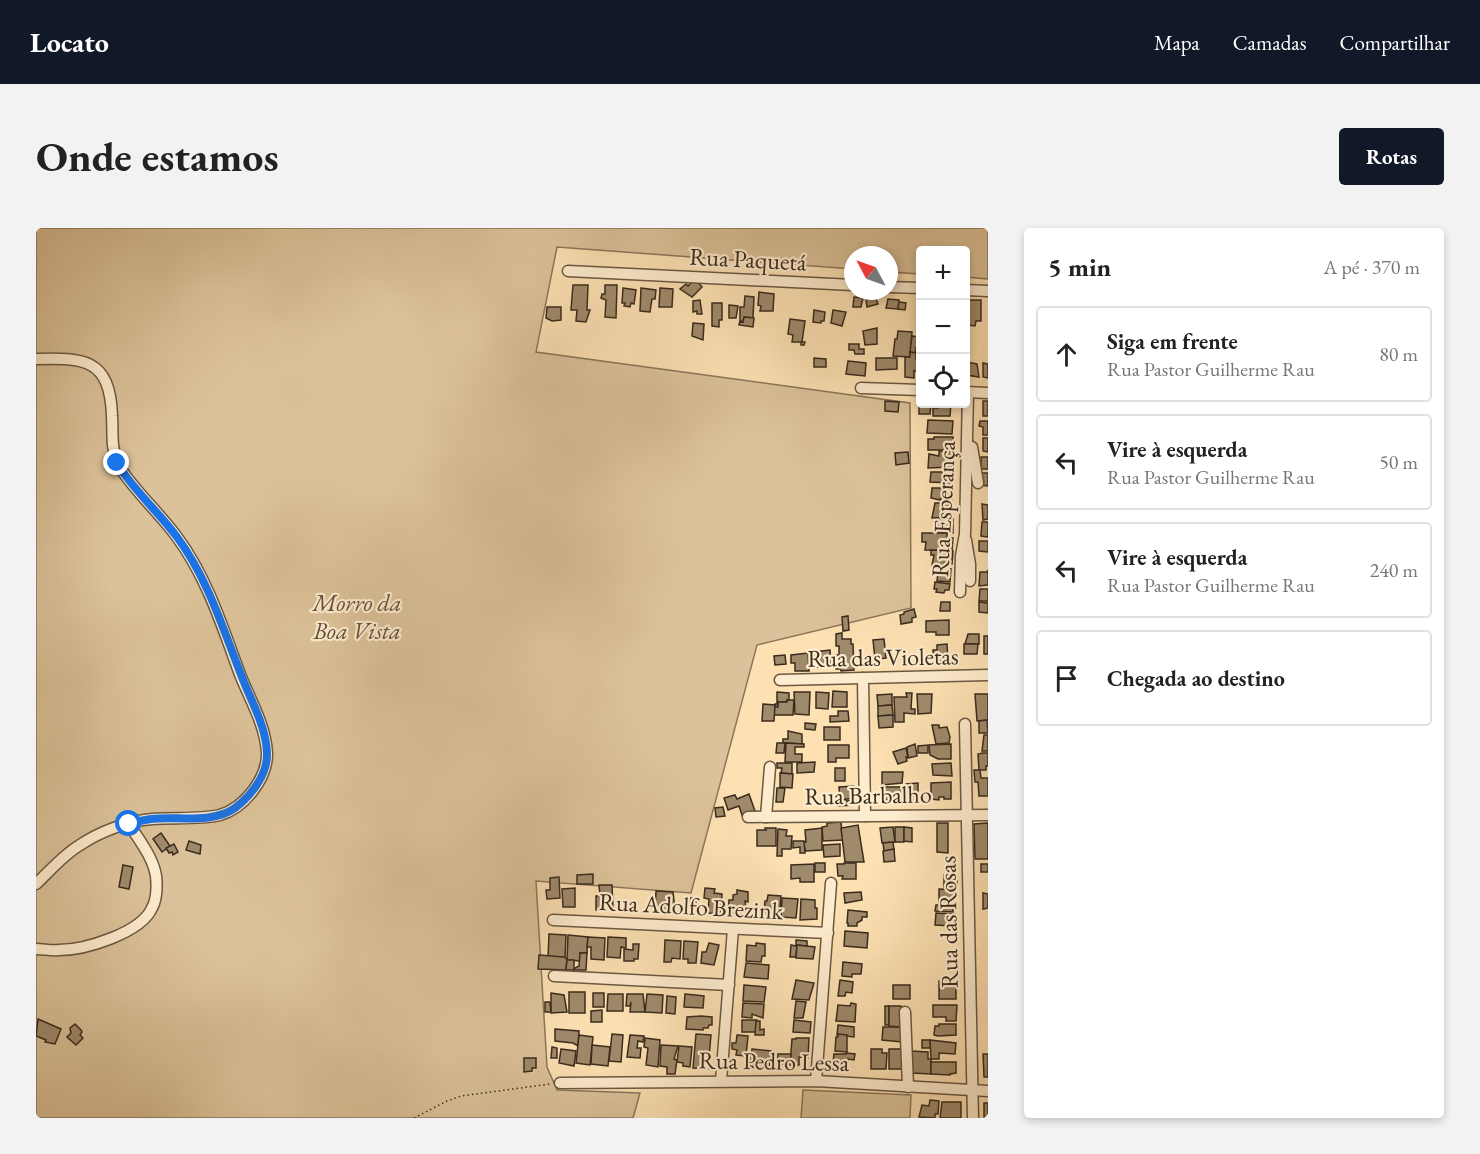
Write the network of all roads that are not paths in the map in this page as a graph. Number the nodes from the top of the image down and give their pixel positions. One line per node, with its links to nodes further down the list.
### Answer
1 (568, 272): 2 (street, Rua Paquetá)
2 (844, 285)
3 (898, 287): 4 (street)
4 (916, 288)
5 (970, 290): 6 (street)
6 (988, 291)
7 (36, 359): 28 (street)
8 (861, 388): 9 (street)
9 (916, 390)
10 (970, 392): 11 (street)
11 (988, 393)
12 (968, 408): 13 (street, Rua Esperança)
13 (968, 423): 14 (street); 15 (street, Rua Esperança)
14 (978, 483)
15 (965, 534): 16 (street); 17 (street, Rua Esperança)
16 (970, 581)
17 (960, 592)
18 (988, 675): 19 (street, Rua das Violetas)
19 (863, 678): 20 (street, Rua das Violetas); 25 (street)
20 (780, 680)
21 (964, 724): 23 (street, Rua das Rosas)
22 (770, 767): 27 (street)
23 (967, 815): 24 (street, Rua Barbalho); 25 (street, Rua Barbalho); 42 (street, Rua das Rosas)
24 (988, 815)
25 (865, 816): 27 (street, Rua Barbalho)
26 (748, 817): 27 (street, Rua Barbalho)
27 (766, 817)
28 (129, 824): 30 (street); 34 (street)
29 (831, 883): 33 (street)
30 (36, 884)
31 (553, 920): 32 (street, Rua Adolfo Brezink)
32 (734, 929): 33 (street, Rua Adolfo Brezink); 36 (street)
33 (828, 933): 39 (street)
34 (36, 949)
35 (554, 976): 36 (street)
36 (729, 985): 38 (street)
37 (905, 1011): 41 (street)
38 (721, 1081): 39 (street, Rua Pedro Lessa); 40 (street, Rua Pedro Lessa)
39 (816, 1081): 41 (street, Rua Pedro Lessa)
40 (560, 1083)
41 (908, 1087): 42 (street, Rua Pedro Lessa)
42 (972, 1090): 43 (street, Rua Pedro Lessa); 44 (street, Rua das Rosas)
43 (988, 1091)
44 (973, 1118)

